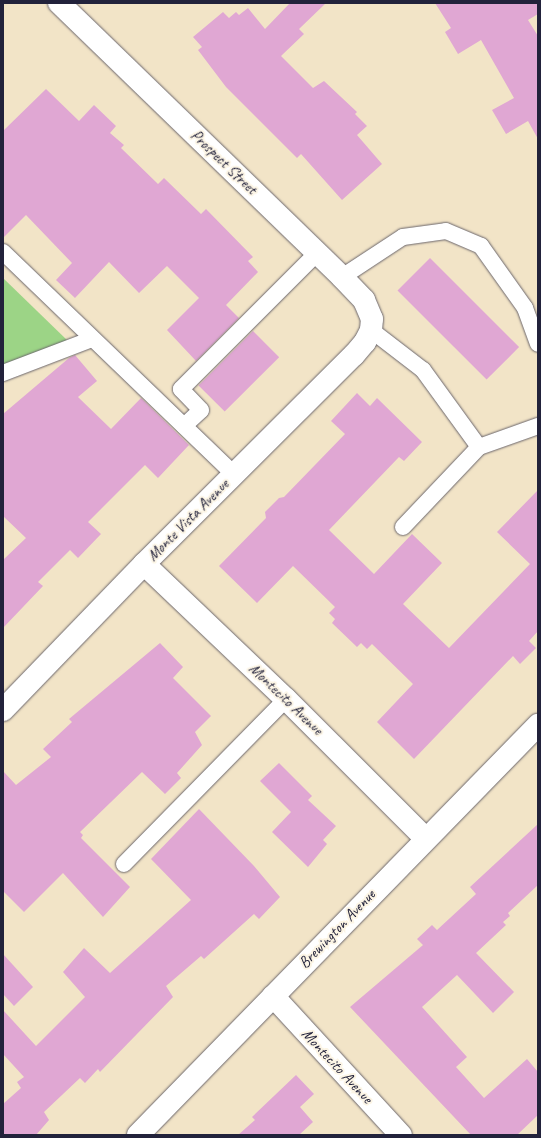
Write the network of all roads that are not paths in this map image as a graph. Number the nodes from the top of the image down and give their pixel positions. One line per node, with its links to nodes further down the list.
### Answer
1 (59, 3): 3 (street, Prospect Street)
2 (3, 252): 6 (lane)
3 (317, 253): 4 (street, Prospect Street); 9 (lane)
4 (342, 277): 5 (street, Prospect Street); 7 (lane)
5 (371, 330): 11 (lane); 12 (street, Monte Vista Avenue)
6 (92, 339): 8 (lane); 9 (lane)
7 (538, 344)
8 (3, 373)
9 (184, 426): 12 (lane)
10 (538, 426): 11 (lane)
11 (479, 447): 13 (lane)
12 (234, 474): 14 (street, Monte Vista Avenue)
13 (403, 528)
14 (144, 564): 15 (street, Montecito Avenue); 16 (street, Monte Vista Avenue)
15 (286, 699): 18 (street, Montecito Avenue); 19 (lane)
16 (3, 710)
17 (538, 724): 18 (street, Brewington Avenue)
18 (425, 838): 20 (street, Brewington Avenue)
19 (124, 864)
20 (273, 996): 21 (street, Brewington Avenue); 22 (street, Montecito Avenue)
21 (138, 1135)
22 (401, 1135)

